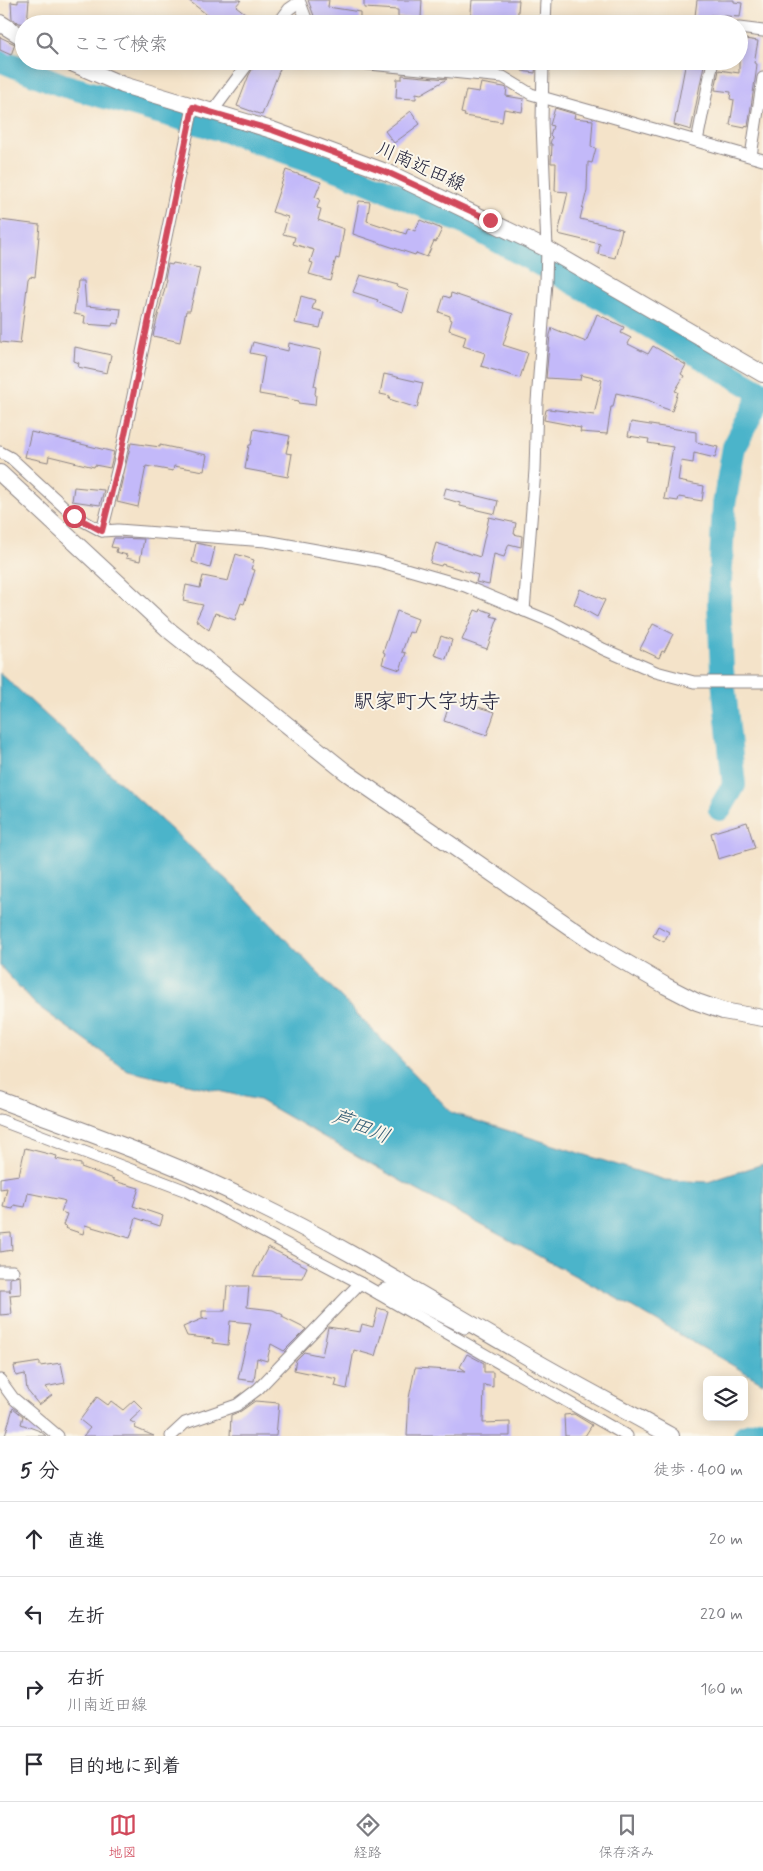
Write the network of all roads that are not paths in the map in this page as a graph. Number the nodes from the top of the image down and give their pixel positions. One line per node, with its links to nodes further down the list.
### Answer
1 (546, 0): 5 (street)
2 (299, 1): 3 (street); 4 (street)
3 (285, 15)
4 (304, 15)
5 (545, 15)
6 (0, 23): 9 (street)
7 (748, 29): 8 (street)
8 (763, 31)
9 (15, 32)
10 (87, 70): 17 (street, 川南近田線)
11 (243, 70): 18 (street)
12 (431, 70): 16 (street)
13 (543, 70): 16 (street)
14 (710, 70): 19 (street)
15 (763, 78): 20 (street)
16 (542, 97): 19 (street); 22 (street)
17 (193, 107): 18 (street, 川南近田線); 26 (street)
18 (212, 112): 22 (street, 川南近田線)
19 (697, 141): 20 (street)
20 (751, 156): 21 (street)
21 (763, 160)
22 (547, 249): 23 (street, 川南近田線); 27 (street)
23 (763, 374)
24 (0, 452): 26 (street)
25 (0, 473): 29 (street)
26 (102, 531): 27 (street)
27 (524, 611): 28 (street)
28 (763, 682)
29 (763, 1018)
30 (0, 1100): 36 (street)
31 (0, 1120): 34 (street)
32 (0, 1271): 33 (street)
33 (13, 1271)
34 (360, 1283): 35 (street); 39 (street)
35 (378, 1293): 36 (street); 40 (street)
36 (480, 1329): 41 (street)
37 (0, 1380): 38 (street)
38 (58, 1436)
39 (171, 1436)
40 (627, 1436)
41 (671, 1436)

